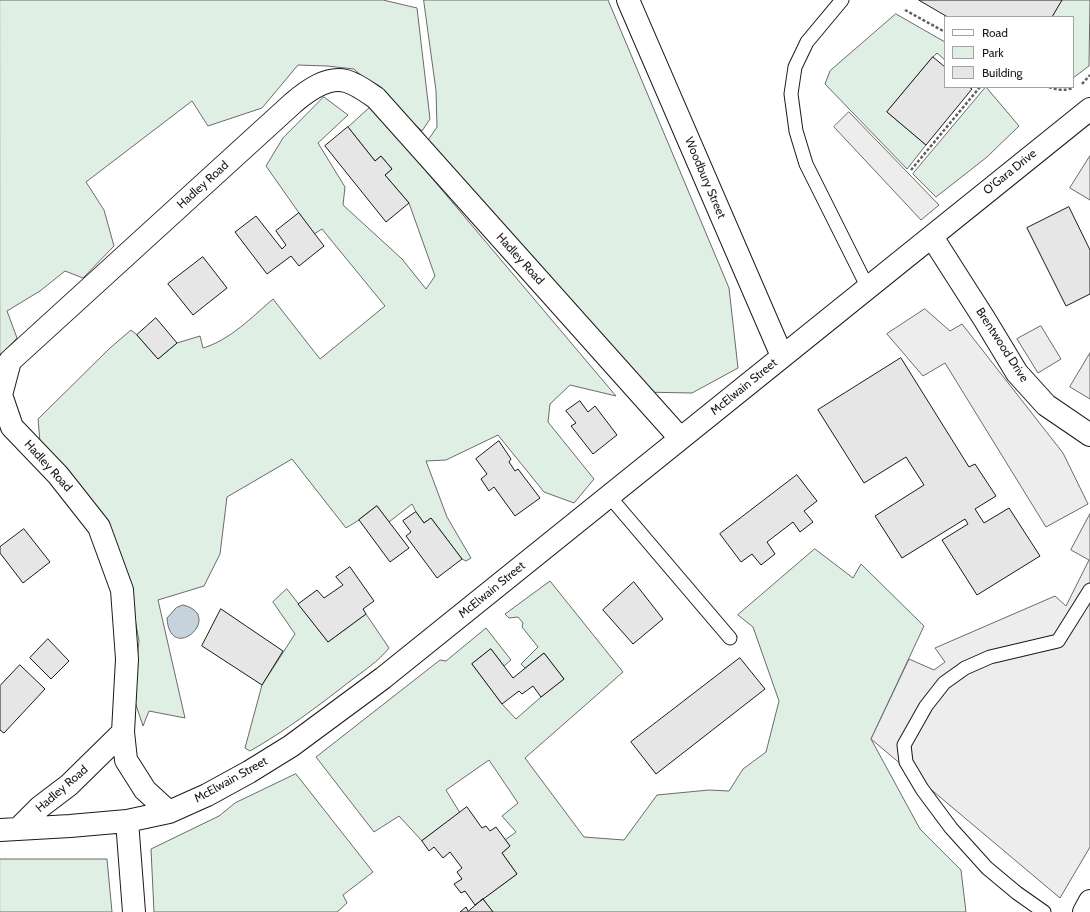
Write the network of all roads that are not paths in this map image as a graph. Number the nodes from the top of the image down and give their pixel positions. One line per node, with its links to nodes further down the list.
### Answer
1 (628, 0): 6 (street, Woodbury Street)
2 (842, 0): 5 (lane)
3 (1090, 109): 4 (street, O'Gara Drive)
4 (932, 237): 5 (street, McElwain Street); 7 (street, Brentwood Drive)
5 (868, 288): 6 (street, McElwain Street)
6 (782, 356): 8 (street, McElwain Street)
7 (1090, 435)
8 (680, 438): 9 (street, McElwain Street); 12 (street, Hadley Road)
9 (609, 496): 11 (lane); 13 (street, McElwain Street)
10 (1090, 590): 18 (lane)
11 (730, 638)
12 (123, 732): 13 (street, Hadley Road); 15 (street, Hadley Road)
13 (169, 812): 14 (street, McElwain Street)
14 (127, 821): 15 (street, McElwain Street); 17 (street)
15 (9, 830)
16 (1090, 901): 19 (street)
17 (134, 912)
18 (1044, 912)
19 (1084, 912)

